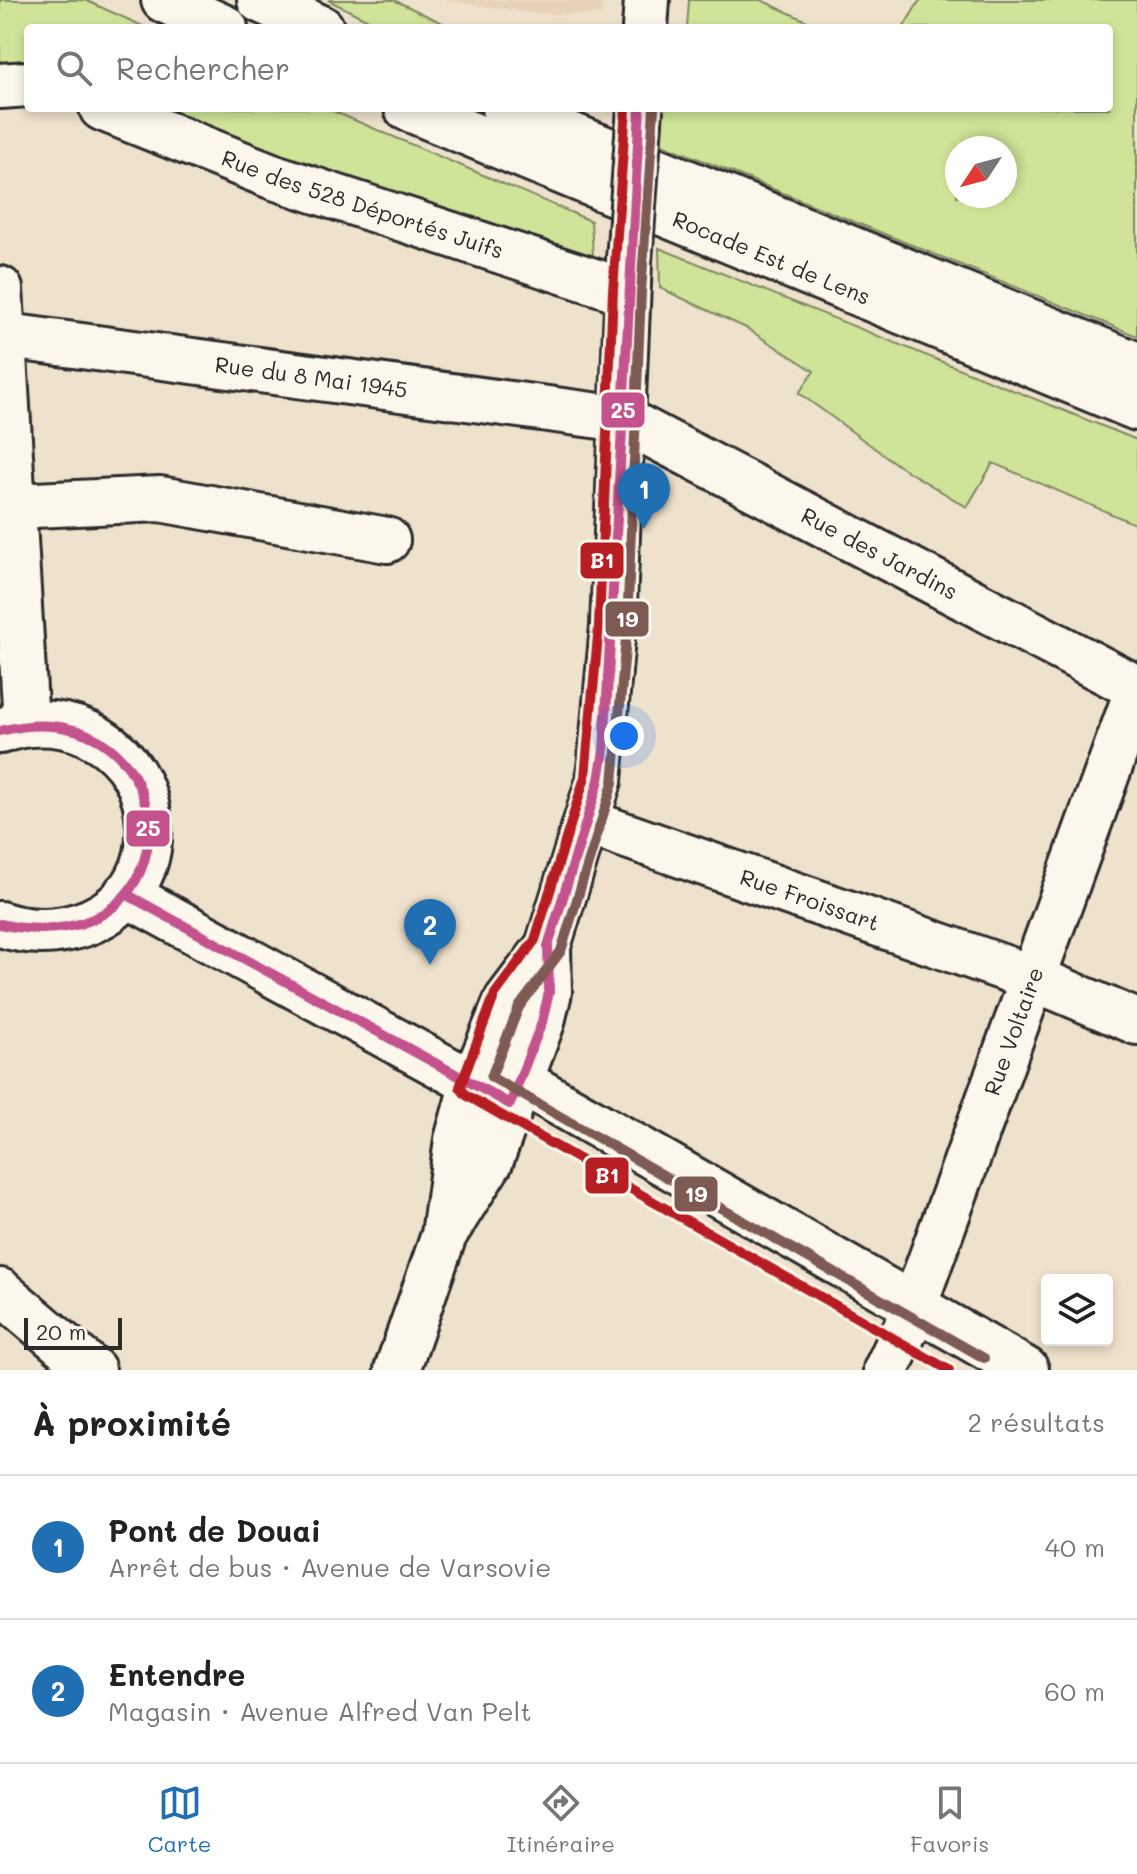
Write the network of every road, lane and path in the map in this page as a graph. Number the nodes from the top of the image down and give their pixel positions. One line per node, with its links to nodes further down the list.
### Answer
1 (164, 0): 4 (main road)
2 (260, 0): 5 (main road)
3 (647, 0): 6 (main road)
4 (216, 24)
5 (312, 24)
6 (645, 24)
7 (24, 84): 8 (main road)
8 (0, 86)
9 (112, 112): 13 (main road, Rue des 528 Déportés Juifs)
10 (417, 112): 17 (main road, Rocade Est de Lens)
11 (514, 112): 16 (main road, Rocade Est de Lens)
12 (640, 112): 13 (main road, bridge)
13 (628, 276): 18 (main road)
14 (0, 289): 15 (main road)
15 (1, 335): 18 (main road, Rue du 8 Mai 1945); 19 (main road)
16 (1137, 365)
17 (1137, 408)
18 (622, 419): 21 (main road, Rue des Jardins); 23 (main road)
19 (14, 506): 20 (main road); 22 (main road)
20 (387, 540)
21 (1137, 689): 26 (main road, Rue Voltaire)
22 (13, 727): 24 (main road)
23 (587, 822): 26 (main road, Rue Froissart); 28 (main road)
24 (126, 894): 25 (main road); 28 (main road)
25 (0, 924)
26 (1033, 978): 27 (main road, Rue Froissart); 30 (main road, Rue Voltaire)
27 (1137, 1022)
28 (501, 1089): 30 (main road); 32 (main road)
29 (0, 1291): 31 (main road)
30 (910, 1317): 33 (main road, Rue Voltaire); 34 (main road); 35 (main road)
31 (93, 1370)
32 (397, 1370)
33 (886, 1370)
34 (977, 1370)
35 (1026, 1370)

